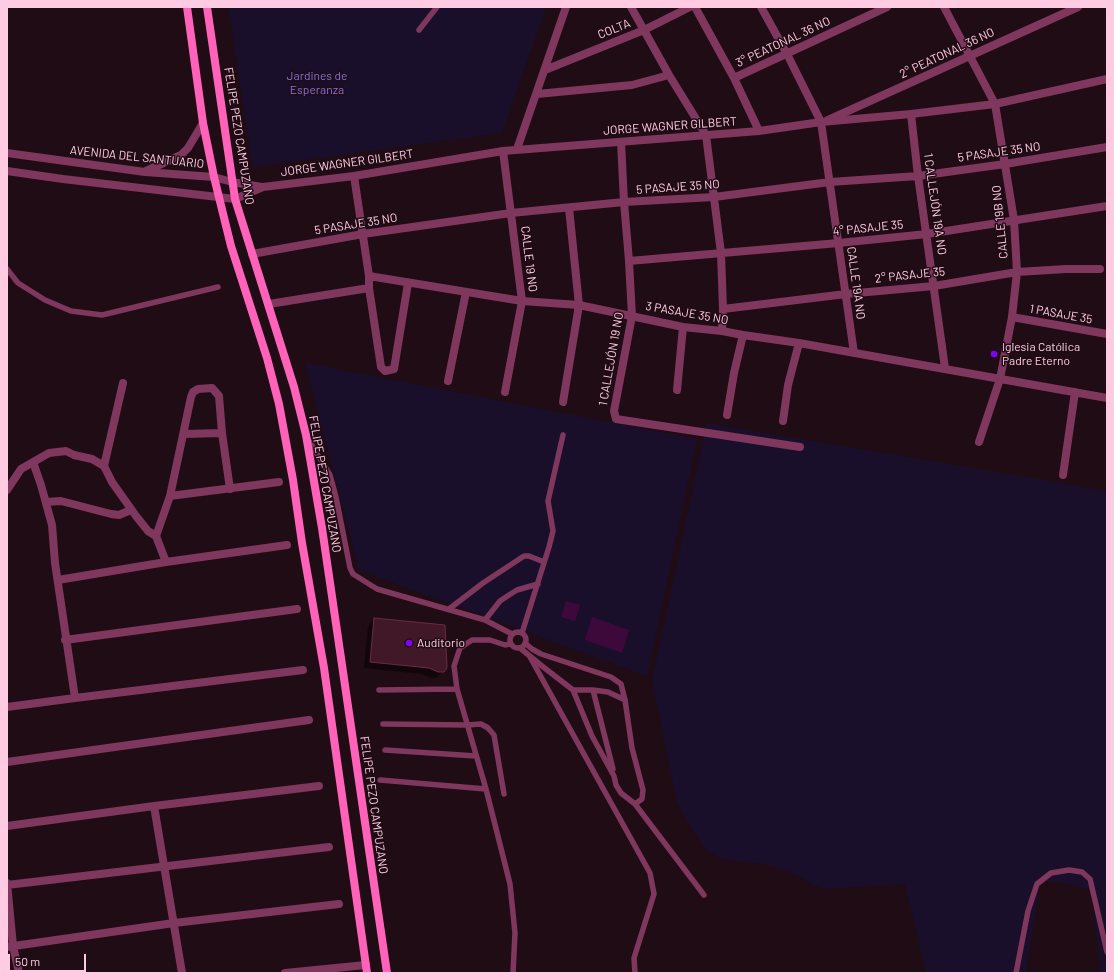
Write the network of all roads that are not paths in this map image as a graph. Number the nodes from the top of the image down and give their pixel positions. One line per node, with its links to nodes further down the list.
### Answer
1 (187, 7): 24 (main road)
2 (207, 7): 38 (main road, FELIPE PEZO CAMPUZANO)
3 (437, 7): 12 (lane)
4 (566, 7): 16 (street)
5 (632, 7): 13 (street)
6 (690, 7): 13 (street, COLTA)
7 (695, 7): 18 (street)
8 (761, 7): 14 (street)
9 (887, 7): 14 (street, 3° PEATONAL 36 NO)
10 (944, 7): 15 (street, CALLE 19B NO)
11 (1078, 7): 15 (street, 2° PEATONAL 36 NO)
12 (419, 30)
13 (644, 30): 16 (street, COLTA); 17 (street)
14 (787, 54): 18 (street, 3° PEATONAL 36 NO); 23 (street)
15 (969, 56): 21 (street, CALLE 19B NO); 23 (street, 2° PEATONAL 36 NO)
16 (545, 70): 20 (street)
17 (669, 75): 20 (street); 26 (street)
18 (734, 78): 25 (street)
19 (1107, 79): 21 (street, JORGE WAGNER GILBERT)
20 (536, 94): 29 (street)
21 (995, 104): 22 (street, JORGE WAGNER GILBERT); 32 (street, CALLE 19B NO)
22 (911, 114): 23 (street, JORGE WAGNER GILBERT); 36 (street, 1 CALLEJÓN 19A NO)
23 (823, 122): 25 (street, JORGE WAGNER GILBERT); 39 (street, CALLE 19A NO)
24 (203, 123): 34 (street); 37 (main road)
25 (759, 131): 26 (street, JORGE WAGNER GILBERT)
26 (706, 135): 27 (street, JORGE WAGNER GILBERT); 42 (street)
27 (621, 142): 29 (street, JORGE WAGNER GILBERT); 44 (street, 1 CALLEJÓN 19 NO)
28 (1107, 147): 32 (street, 5 PASAJE 35 NO)
29 (517, 149): 30 (street, JORGE WAGNER GILBERT)
30 (503, 151): 35 (street, JORGE WAGNER GILBERT); 47 (street, CALLE 19 NO)
31 (7, 153): 34 (street, AVENIDA DEL SANTUARIO)
32 (1005, 164): 36 (street, 5 PASAJE 35 NO); 48 (street, CALLE 19B NO)
33 (7, 171): 41 (street)
34 (145, 172): 37 (street, AVENIDA DEL SANTUARIO)
35 (354, 176): 40 (street, JORGE WAGNER GILBERT); 49 (street)
36 (918, 176): 39 (street, 5 PASAJE 35 NO); 50 (street, 1 CALLEJÓN 19A NO)
37 (214, 177): 38 (street, AVENIDA DEL SANTUARIO); 41 (main road)
38 (232, 182): 40 (street, AVENIDA DEL SANTUARIO); 43 (main road, FELIPE PEZO CAMPUZANO)
39 (830, 182): 42 (street, 5 PASAJE 35 NO); 51 (street, CALLE 19A NO)
40 (263, 187): 43 (street, JORGE WAGNER GILBERT)
41 (220, 197): 43 (street); 151 (main road)
42 (714, 197): 44 (street, 5 PASAJE 35 NO); 52 (street)
43 (235, 199): 53 (main road, FELIPE PEZO CAMPUZANO)
44 (624, 202): 46 (street, 5 PASAJE 35 NO); 54 (street, 1 CALLEJÓN 19 NO)
45 (1107, 206): 48 (street, 4° PASAJE 35)
46 (569, 208): 47 (street, 5 PASAJE 35 NO); 67 (street)
47 (511, 213): 49 (street, 5 PASAJE 35 NO); 65 (street, CALLE 19 NO)
48 (1014, 220): 50 (street, 4° PASAJE 35); 57 (street, CALLE 19B NO)
49 (363, 234): 53 (street, 5 PASAJE 35 NO); 58 (street)
50 (927, 234): 51 (street, 4° PASAJE 35); 60 (street, 1 CALLEJÓN 19A NO)
51 (838, 243): 52 (street, 4° PASAJE 35); 64 (street, CALLE 19A NO)
52 (721, 253): 54 (street, 4° PASAJE 35); 68 (street)
53 (252, 254): 66 (main road, FELIPE PEZO CAMPUZANO)
54 (629, 261): 69 (street, 1 CALLEJÓN 19 NO)
55 (1100, 268): 57 (street, 2° PASAJE 35)
56 (7, 269): 61 (lane)
57 (1017, 272): 60 (street, 2° PASAJE 35); 70 (street, CALLE 19B NO)
58 (369, 276): 59 (street, 3 PASAJE 35 NO); 62 (street)
59 (408, 283): 62 (street); 63 (street, 3 PASAJE 35 NO)
60 (934, 286): 64 (street, 2° PASAJE 35); 77 (street, 1 CALLEJÓN 19A NO)
61 (218, 287)
62 (369, 288): 66 (street)
63 (466, 292): 65 (street, 3 PASAJE 35 NO); 79 (street)
64 (846, 294): 68 (street, 2° PASAJE 35); 76 (street, CALLE 19A NO)
65 (522, 301): 67 (street, 3 PASAJE 35 NO); 82 (street, CALLE 19 NO)
66 (269, 304): 90 (main road, FELIPE PEZO CAMPUZANO)
67 (579, 306): 69 (street, 3 PASAJE 35 NO); 85 (street)
68 (723, 309): 72 (street)
69 (632, 316): 71 (street, 3 PASAJE 35 NO); 93 (street, 1 CALLEJÓN 19 NO)
70 (1012, 317): 73 (street, 1 PASAJE 35); 78 (street, CALLE 19B NO)
71 (683, 327): 72 (street, 3 PASAJE 35 NO); 81 (street)
72 (722, 331): 74 (street, 3 PASAJE 35 NO)
73 (1107, 334)
74 (742, 335): 75 (street, 3 PASAJE 35 NO); 86 (street)
75 (799, 343): 76 (street, 3 PASAJE 35 NO); 87 (street)
76 (854, 353): 77 (street, 3 PASAJE 35 NO)
77 (945, 368): 78 (street, 3 PASAJE 35 NO)
78 (1000, 380): 83 (street, 3 PASAJE 35 NO); 92 (street, CALLE 19B NO)
79 (448, 381)
80 (123, 383): 95 (street)
81 (677, 390)
82 (505, 392)
83 (1075, 392): 84 (street, 3 PASAJE 35 NO); 96 (street)
84 (1107, 398)
85 (563, 402)
86 (728, 415)
87 (783, 421)
88 (222, 433): 89 (street); 89 (street); 98 (street)
89 (184, 434): 100 (street)
90 (306, 435): 110 (lane); 155 (main road, FELIPE PEZO CAMPUZANO)
91 (563, 435): 106 (lane)
92 (979, 442)
93 (800, 447)
94 (33, 462): 95 (street); 99 (street); 101 (street)
95 (104, 466): 102 (street)
96 (1063, 475)
97 (279, 482): 98 (street)
98 (230, 489): 100 (street)
99 (7, 490)
100 (170, 496): 103 (street)
101 (46, 502): 102 (street); 107 (street)
102 (131, 510): 103 (street)
103 (156, 536): 105 (street)
104 (287, 545): 105 (street)
105 (166, 562): 107 (street)
106 (544, 562): 108 (lane); 110 (lane)
107 (58, 580): 114 (street)
108 (538, 584): 111 (lane); 112 (lane)
109 (297, 609): 114 (street)
110 (449, 609): 111 (lane)
111 (484, 620): 113 (lane)
112 (522, 633): 113 (lane); 115 (lane)
113 (512, 634): 116 (lane)
114 (65, 640): 124 (street)
115 (525, 643): 117 (lane); 125 (lane)
116 (510, 644): 117 (lane); 120 (lane)
117 (520, 648): 118 (lane)
118 (530, 657): 122 (lane); 157 (lane)
119 (303, 670): 124 (street)
120 (457, 689): 121 (lane); 129 (lane)
121 (379, 690)
122 (573, 690): 123 (lane); 131 (lane)
123 (593, 690): 125 (lane); 130 (lane)
124 (75, 698): 126 (street)
125 (625, 700): 140 (lane)
126 (7, 707)
127 (309, 720): 134 (street)
128 (383, 724): 129 (lane)
129 (467, 725): 133 (lane); 139 (lane)
130 (604, 734): 131 (lane); 135 (lane)
131 (592, 736): 135 (lane)
132 (385, 750): 133 (lane)
133 (476, 756): 138 (lane)
134 (7, 762)
135 (614, 776): 140 (lane)
136 (380, 780): 138 (lane)
137 (319, 786): 141 (street)
138 (486, 789): 156 (lane)
139 (504, 794)
140 (635, 804): 146 (lane)
141 (154, 806): 142 (street); 144 (street)
142 (7, 826)
143 (329, 847): 144 (street)
144 (164, 867): 145 (street); 148 (street)
145 (7, 884): 149 (street)
146 (704, 895)
147 (339, 904): 148 (street)
148 (174, 923): 149 (street); 153 (street)
149 (10, 947): 152 (street)
150 (1107, 952): 158 (lane)
151 (367, 969): 154 (street)
152 (19, 973)
153 (182, 973)
154 (286, 973)
155 (387, 973)
156 (513, 973)
157 (635, 973)
158 (1016, 973)

